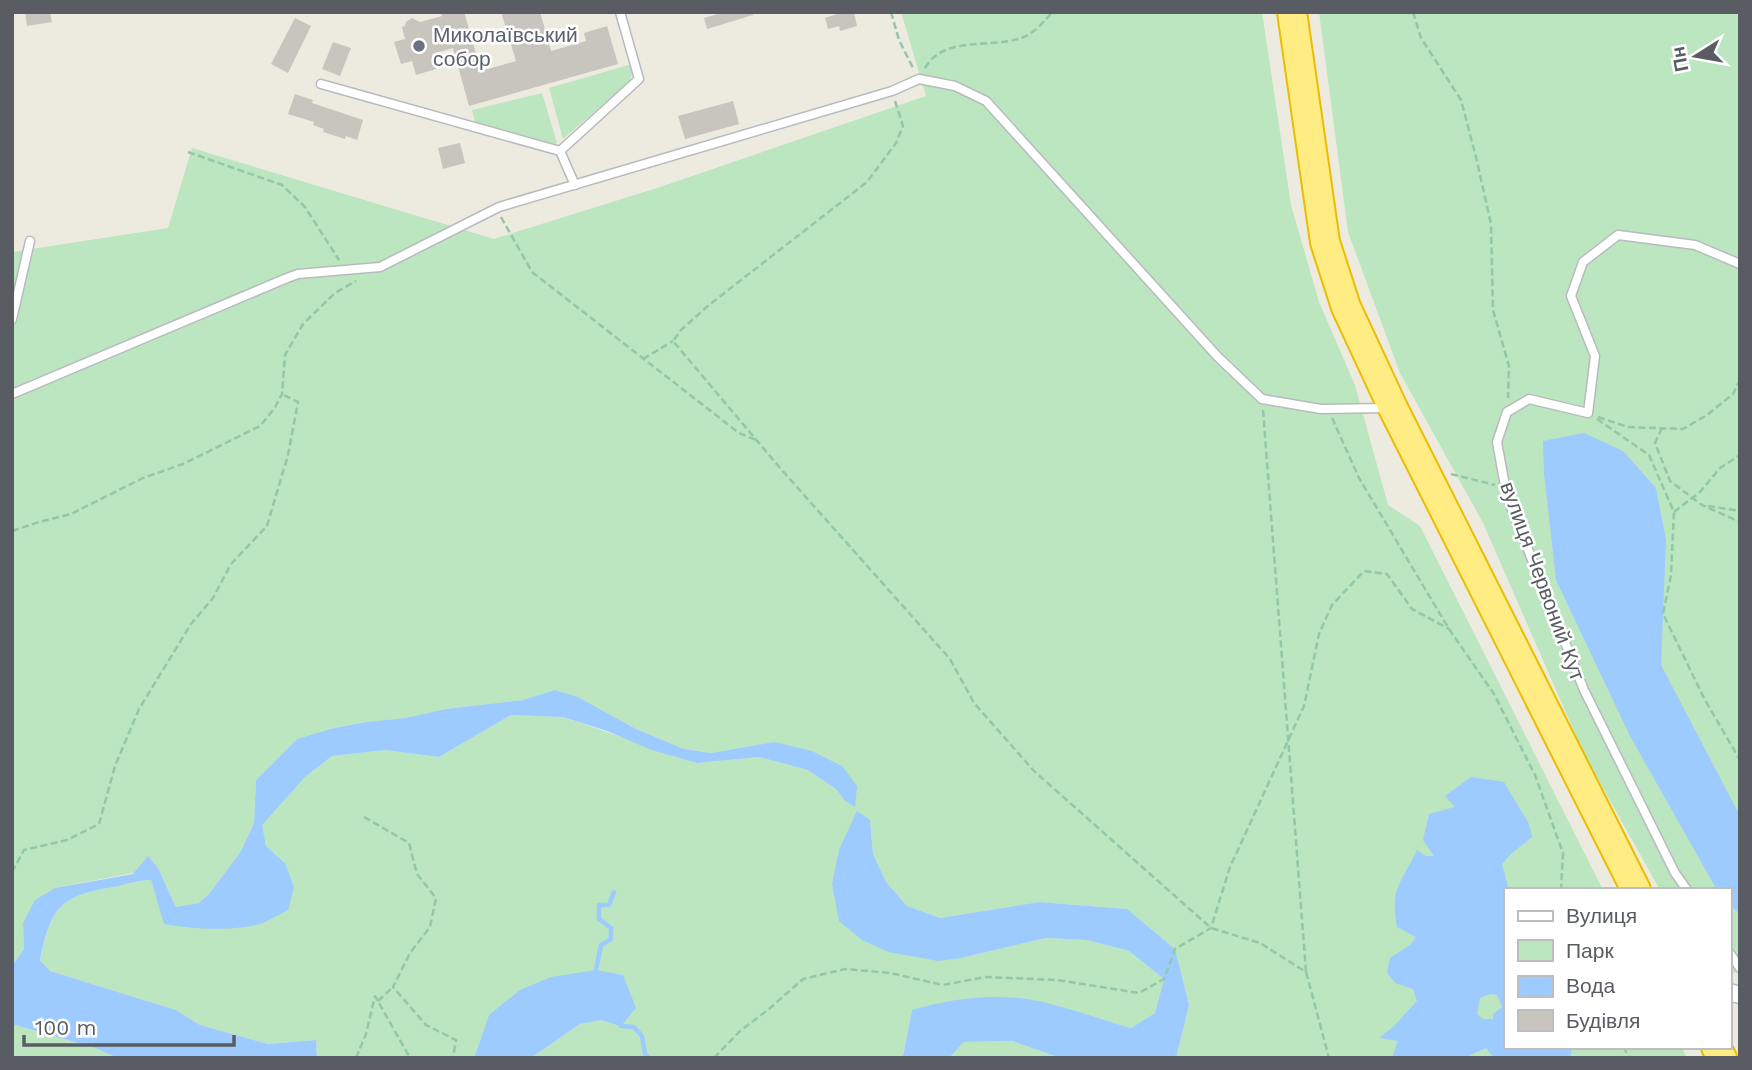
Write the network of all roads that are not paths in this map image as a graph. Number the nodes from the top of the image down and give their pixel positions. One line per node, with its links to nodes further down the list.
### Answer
1 (620, 12): 4 (lane)
2 (1292, 12): 10 (highway)
3 (321, 84): 4 (lane)
4 (560, 151): 5 (lane)
5 (575, 185): 9 (lane); 10 (lane)
6 (30, 240): 8 (lane)
7 (1740, 264): 12 (lane, вулиця Червоний Кут)
8 (12, 319)
9 (12, 394)
10 (1393, 408): 11 (highway)
11 (1635, 888)
12 (1685, 888)

